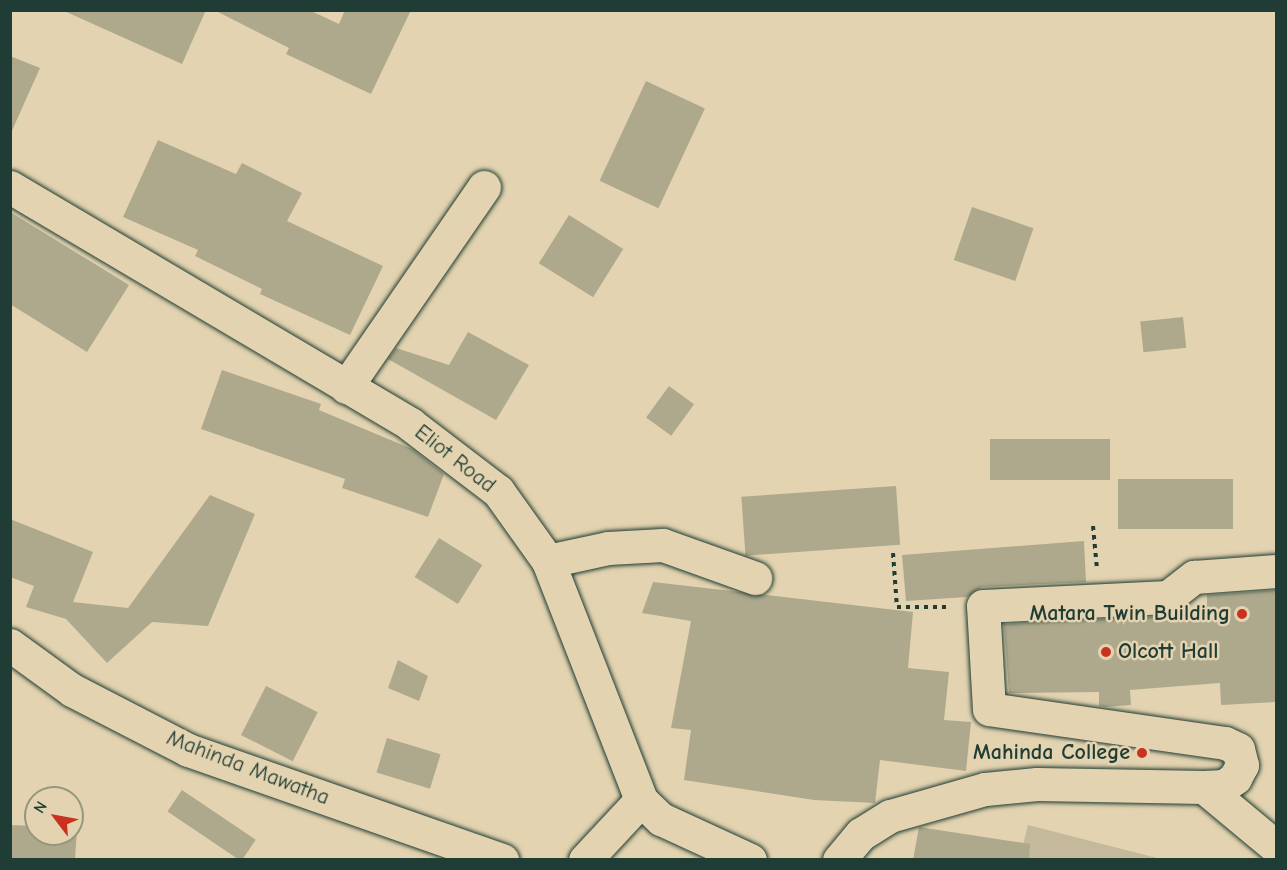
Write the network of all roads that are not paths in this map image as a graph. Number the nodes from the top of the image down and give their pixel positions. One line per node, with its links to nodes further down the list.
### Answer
1 (10, 187): 3 (street, Eliot Road)
2 (484, 187): 3 (street)
3 (346, 387): 4 (street, Eliot Road)
4 (548, 561): 6 (street); 9 (street, Eliot Road)
5 (1276, 571): 8 (street)
6 (755, 578)
7 (10, 645): 11 (street, Mahinda Mawatha)
8 (1204, 787): 10 (street); 14 (street)
9 (641, 800): 12 (street); 13 (street, Eliot Road)
10 (1276, 847)
11 (502, 860)
12 (585, 860)
13 (750, 860)
14 (839, 860)

